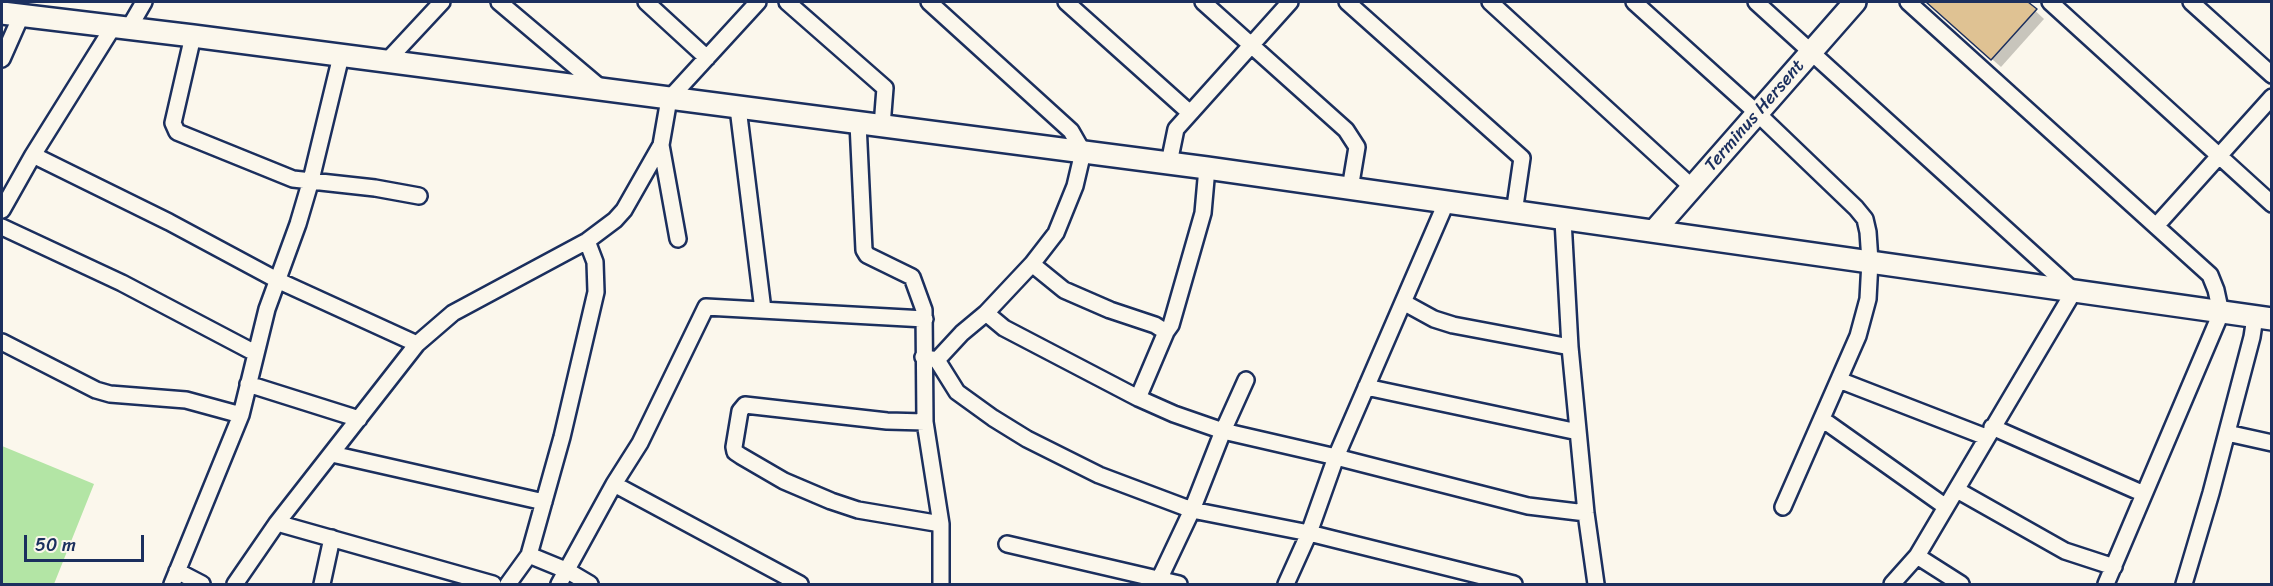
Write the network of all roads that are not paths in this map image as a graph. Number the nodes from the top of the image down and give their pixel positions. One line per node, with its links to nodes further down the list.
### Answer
1 (144, 2): 20 (street)
2 (440, 2): 27 (street)
3 (499, 2): 29 (street)
4 (646, 2): 25 (street)
5 (758, 2): 25 (street)
6 (787, 2): 36 (street)
7 (929, 2): 38 (street)
8 (1066, 2): 33 (street)
9 (1203, 2): 22 (street)
10 (1290, 2): 22 (street)
11 (1347, 2): 50 (street)
12 (1490, 2): 44 (street)
13 (1634, 2): 34 (street)
14 (1756, 2): 23 (street)
15 (1855, 2): 23 (street, Terminus Hersent)
16 (1908, 2): 52 (street)
17 (2050, 2): 40 (street)
18 (2191, 2): 28 (street)
19 (11, 14): 20 (street); 26 (street)
20 (121, 28): 21 (street); 39 (street)
21 (193, 36): 24 (street); 43 (street)
22 (1251, 46): 33 (street); 45 (street)
23 (1811, 51): 34 (street, Terminus Hersent); 60 (street)
24 (341, 56): 27 (street); 43 (street)
25 (707, 58): 31 (street)
26 (2, 59)
27 (386, 62): 29 (street)
28 (2271, 75)
29 (603, 90): 31 (street)
30 (2271, 97): 40 (street)
31 (669, 99): 32 (street); 37 (street)
32 (738, 108): 35 (street); 62 (street)
33 (1190, 113): 41 (street)
34 (1757, 113): 44 (street, Terminus Hersent); 57 (street)
35 (858, 123): 36 (street); 66 (street)
36 (882, 126): 38 (street)
37 (661, 145): 55 (street); 56 (street)
38 (1083, 152): 41 (street); 58 (street)
39 (33, 155): 49 (street); 59 (street)
40 (2218, 157): 48 (street); 52 (street)
41 (1169, 164): 42 (street)
42 (1207, 168): 45 (street); 67 (street)
43 (311, 180): 46 (street); 59 (street)
44 (1692, 187): 54 (street, Terminus Hersent)
45 (1350, 189): 47 (street)
46 (419, 196)
47 (1446, 203): 50 (street); 61 (street)
48 (2271, 204)
49 (2, 210)
50 (1514, 213): 51 (street)
51 (1563, 220): 54 (street); 70 (street)
52 (2156, 226): 64 (street)
53 (2, 227): 71 (street)
54 (1654, 231): 57 (street)
55 (678, 239)
56 (587, 241): 69 (street); 92 (street)
57 (1870, 261): 60 (street); 74 (street)
58 (1032, 264): 63 (street); 67 (street)
59 (277, 280): 69 (street); 71 (street)
60 (2074, 291): 64 (street); 84 (street)
61 (1403, 302): 70 (street); 76 (street)
62 (763, 310): 66 (street); 89 (street)
63 (986, 313): 72 (street); 77 (street)
64 (2221, 313): 65 (street); 91 (street)
65 (2263, 318): 85 (street)
66 (925, 319): 72 (street)
67 (1166, 332): 77 (street)
68 (2, 342): 78 (street)
69 (417, 344): 79 (street)
70 (1570, 347): 83 (street)
71 (255, 352): 75 (street)
72 (930, 358): 81 (street); 95 (street)
73 (1246, 380): 82 (street)
74 (1839, 380): 80 (street); 84 (street)
75 (248, 384): 78 (street); 79 (street)
76 (1366, 387): 83 (street); 88 (street)
77 (1138, 398): 82 (street)
78 (241, 415): 106 (street)
79 (360, 419): 87 (street)
80 (1822, 419): 93 (street); 94 (street)
81 (925, 422): 98 (street); 98 (street)
82 (1223, 431): 88 (street); 95 (street)
83 (1578, 432): 96 (street)
84 (1989, 433): 90 (street); 91 (street)
85 (2227, 433): 86 (street); 108 (street)
86 (2271, 442)
87 (332, 454): 92 (street); 97 (street)
88 (1336, 457): 96 (street); 99 (street)
89 (614, 484): 105 (street); 116 (street)
90 (1956, 490): 94 (street); 104 (street)
91 (2144, 494): 104 (street)
92 (544, 501): 102 (street)
93 (1783, 507)
94 (1946, 507): 103 (street)
95 (1192, 510): 99 (street); 107 (street)
96 (1586, 513): 121 (street)
97 (277, 523): 100 (street); 110 (street)
98 (941, 524): 117 (street)
99 (1309, 532): 119 (street); 120 (street)
100 (332, 538): 111 (street); 112 (street)
101 (1007, 544): 107 (street)
102 (529, 555): 105 (street); 113 (street)
103 (1917, 556): 122 (street); 123 (street)
104 (2114, 567): 124 (street)
105 (568, 571): 114 (street); 115 (street)
106 (175, 578): 109 (street)
107 (1158, 582): 118 (street)
108 (2190, 583)
109 (202, 585)
110 (236, 585)
111 (322, 585)
112 (494, 585)
113 (508, 585)
114 (559, 585)
115 (590, 585)
116 (800, 585)
117 (941, 585)
118 (1179, 585)
119 (1286, 585)
120 (1514, 585)
121 (1596, 585)
122 (1892, 585)
123 (1961, 585)
124 (2106, 585)

